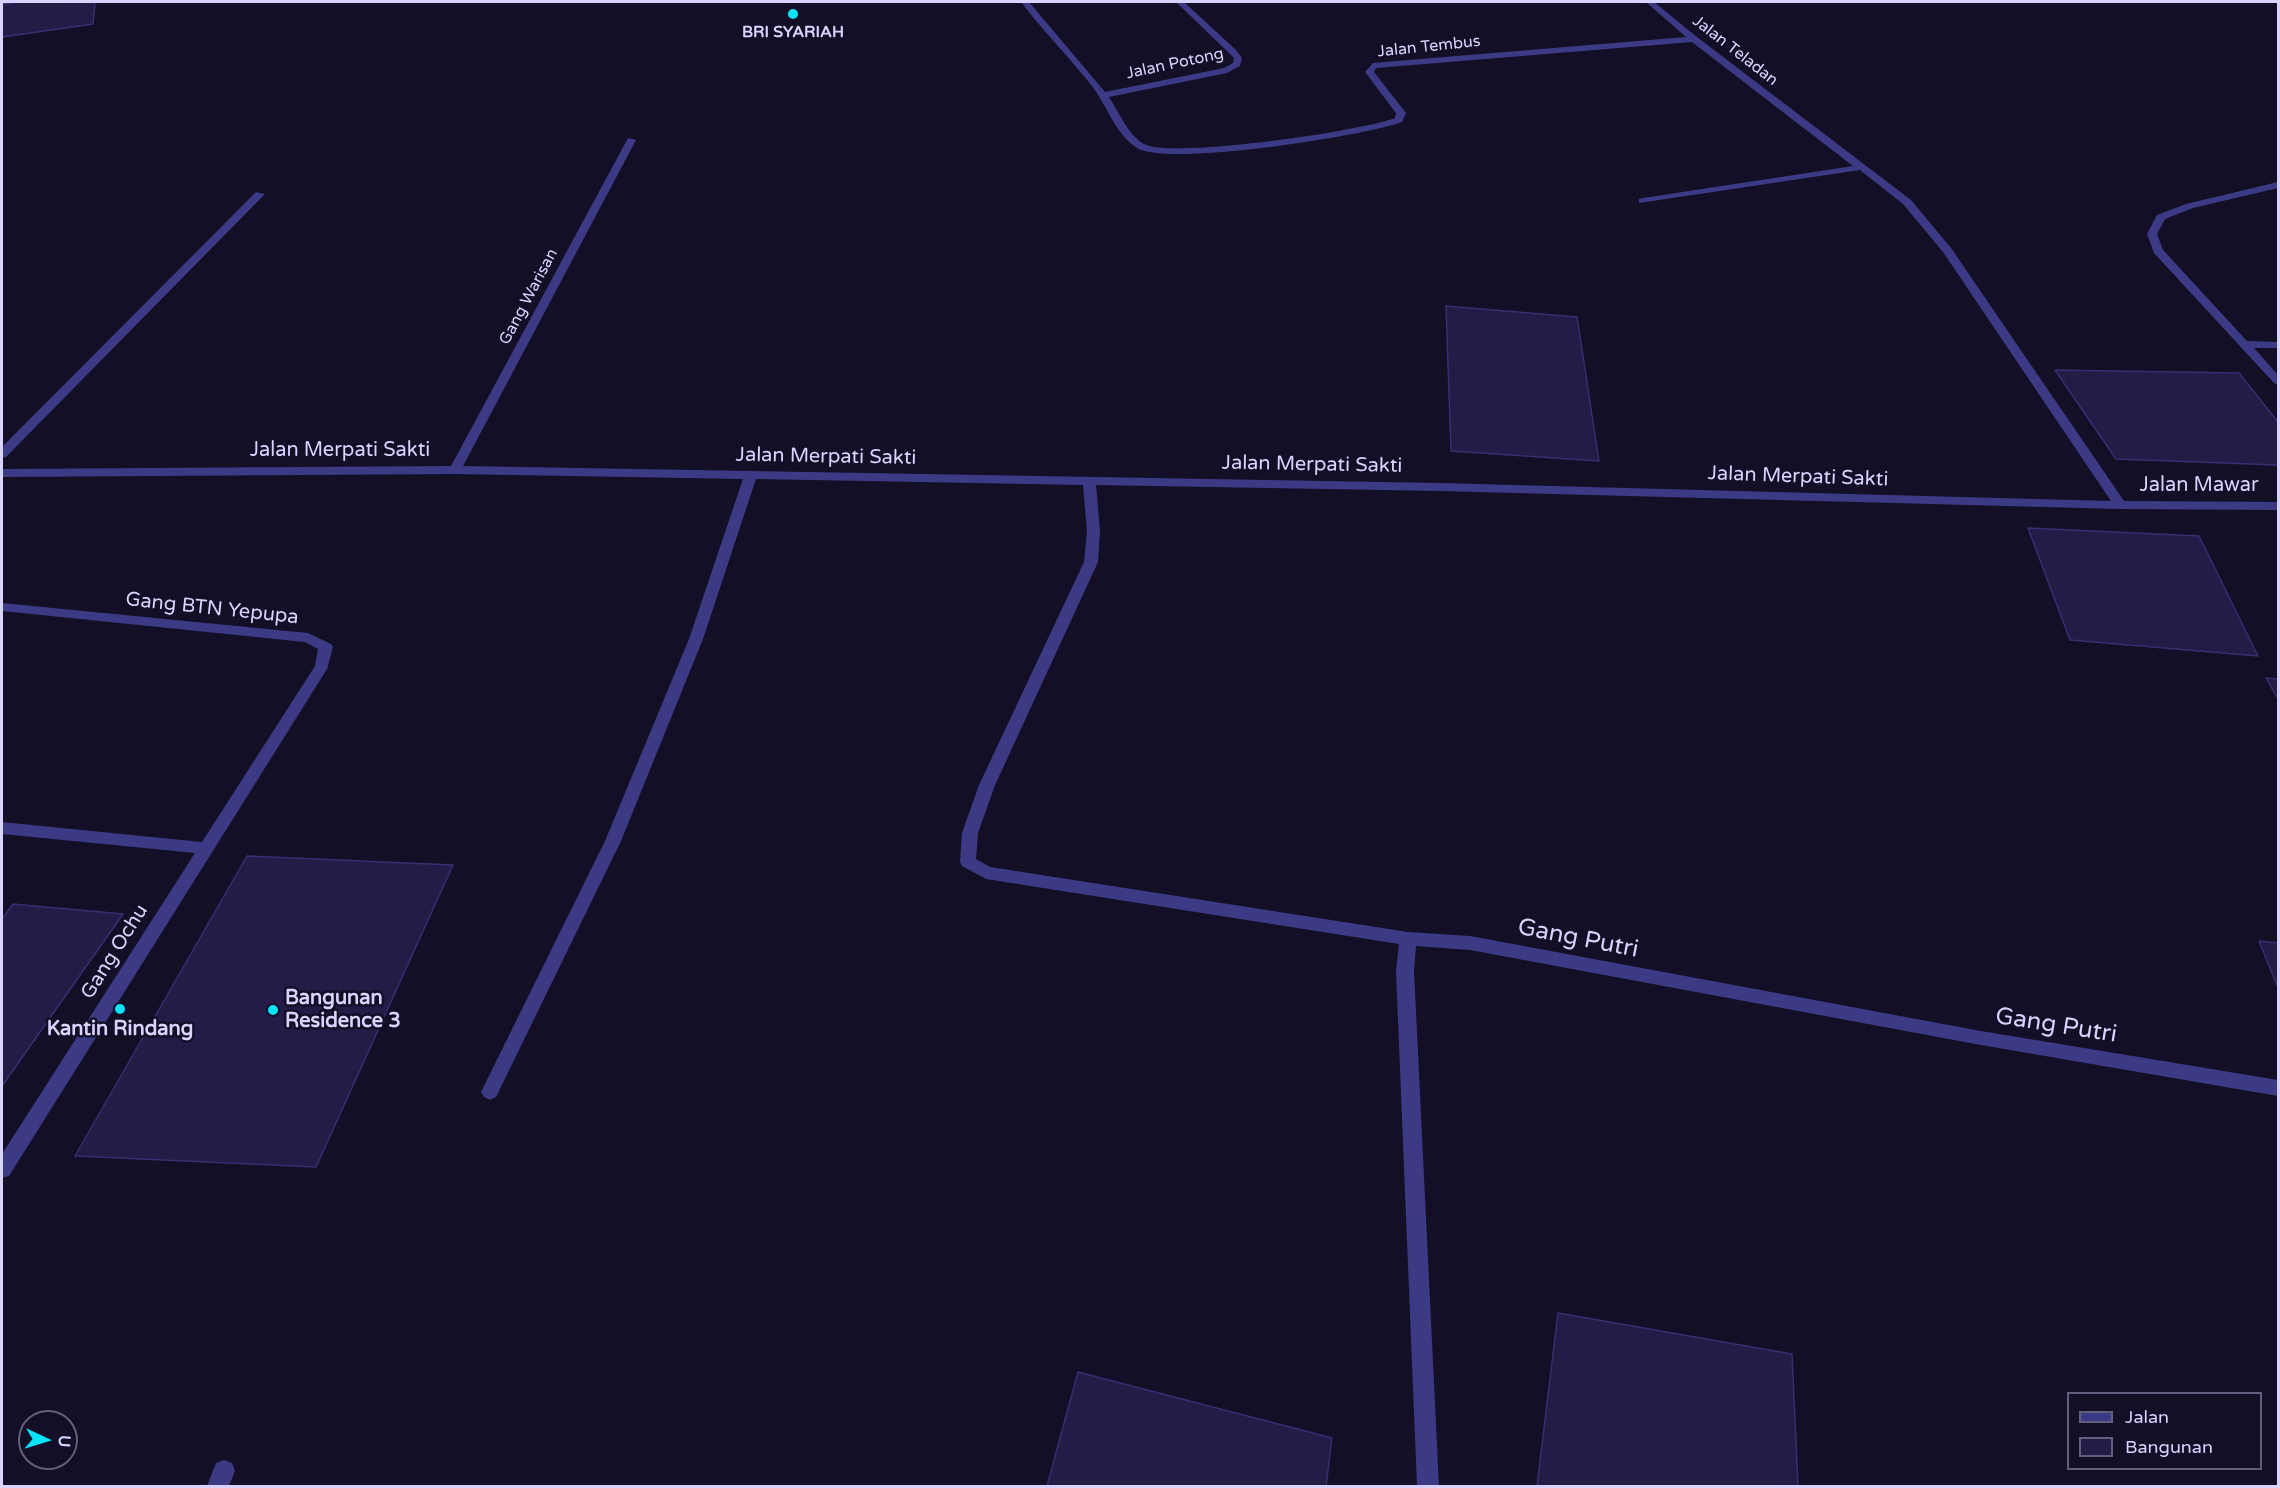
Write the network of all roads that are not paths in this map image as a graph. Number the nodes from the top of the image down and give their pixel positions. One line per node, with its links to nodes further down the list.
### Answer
1 (1025, 2): 5 (street)
2 (1180, 2): 5 (street, Jalan Potong)
3 (1650, 2): 4 (street, Jalan Teladan)
4 (1694, 39): 5 (street, Jalan Tembus); 7 (street, Jalan Teladan)
5 (1103, 95)
6 (632, 140): 15 (street, Gang Warisan)
7 (1863, 167): 10 (street); 19 (street)
8 (2278, 185): 11 (street)
9 (260, 194): 14 (street)
10 (1643, 201)
11 (2245, 344): 12 (street); 13 (street)
12 (2278, 345)
13 (2278, 381)
14 (2, 454)
15 (455, 470): 16 (street, Jalan Merpati Sakti); 17 (street, Jalan Merpati Sakti)
16 (2, 472)
17 (751, 475): 18 (street, Jalan Merpati Sakti); 26 (street)
18 (1089, 481): 19 (street, Jalan Merpati Sakti); 24 (street, Gang Putri)
19 (2120, 506): 20 (street, Jalan Mawar)
20 (2278, 506)
21 (2, 607): 23 (street, Gang BTN Yepupa)
22 (2, 828): 23 (street)
23 (205, 848): 27 (street, Gang Ochu)
24 (1408, 939): 25 (street, Gang Putri); 28 (street)
25 (2278, 1088)
26 (490, 1092)
27 (2, 1170)
28 (1428, 1486)

